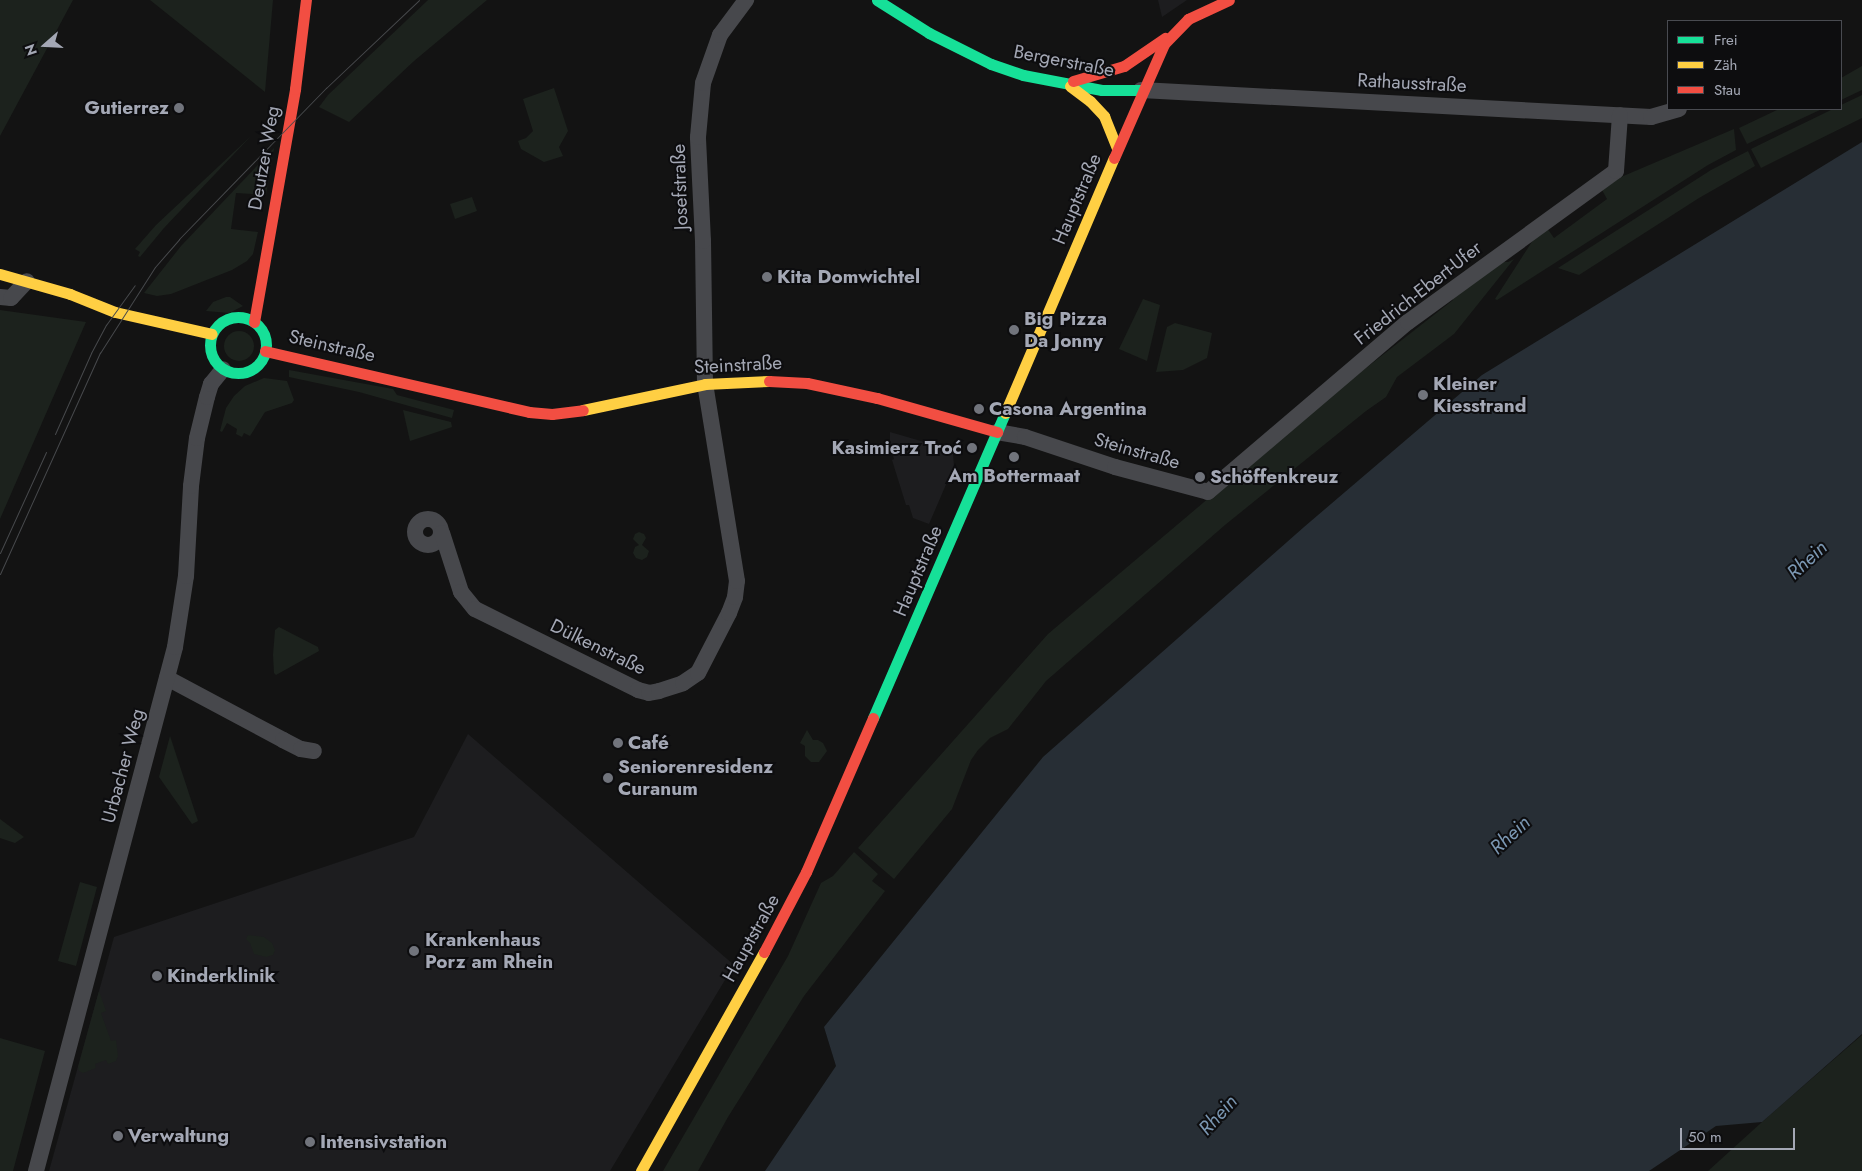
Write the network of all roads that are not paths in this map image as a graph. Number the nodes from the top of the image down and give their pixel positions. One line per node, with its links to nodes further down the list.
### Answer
1 (306, 0): 18 (main road, Deutzer Weg)
2 (746, 0): 22 (street, Josefstraße)
3 (877, 0): 6 (main road, Bergerstraße)
4 (1229, 0): 5 (main road, Hauptstraße)
5 (1175, 31): 6 (main road); 7 (main road, Hauptstraße)
6 (1065, 83): 7 (main road, Bergerstraße); 10 (main road)
7 (1141, 90): 9 (street, Rathausstraße); 10 (main road, Hauptstraße)
8 (1676, 110): 9 (street, Rathausstraße)
9 (1620, 115): 24 (street, Friedrich-Ebert-Ufer)
10 (1117, 149): 23 (main road, Hauptstraße)
11 (0, 274): 12 (main road)
12 (27, 281): 13 (main road); 15 (street)
13 (70, 294): 14 (main road); 19 (main road)
14 (108, 296)
15 (0, 297)
16 (208, 316): 17 (main road)
17 (225, 320): 18 (main road); 19 (main road)
18 (254, 322): 20 (main road)
19 (212, 334): 21 (main road)
20 (265, 351): 21 (main road); 22 (main road, Steinstraße)
21 (223, 369): 26 (street, Urbacher Weg)
22 (705, 384): 23 (main road, Steinstraße); 25 (street, Dülkenstraße)
23 (997, 432): 24 (street, Steinstraße); 29 (main road, Hauptstraße)
24 (1208, 492)
25 (442, 533)
26 (167, 678): 27 (street); 28 (street, Urbacher Weg)
27 (314, 751)
28 (36, 1171)
29 (641, 1171)

